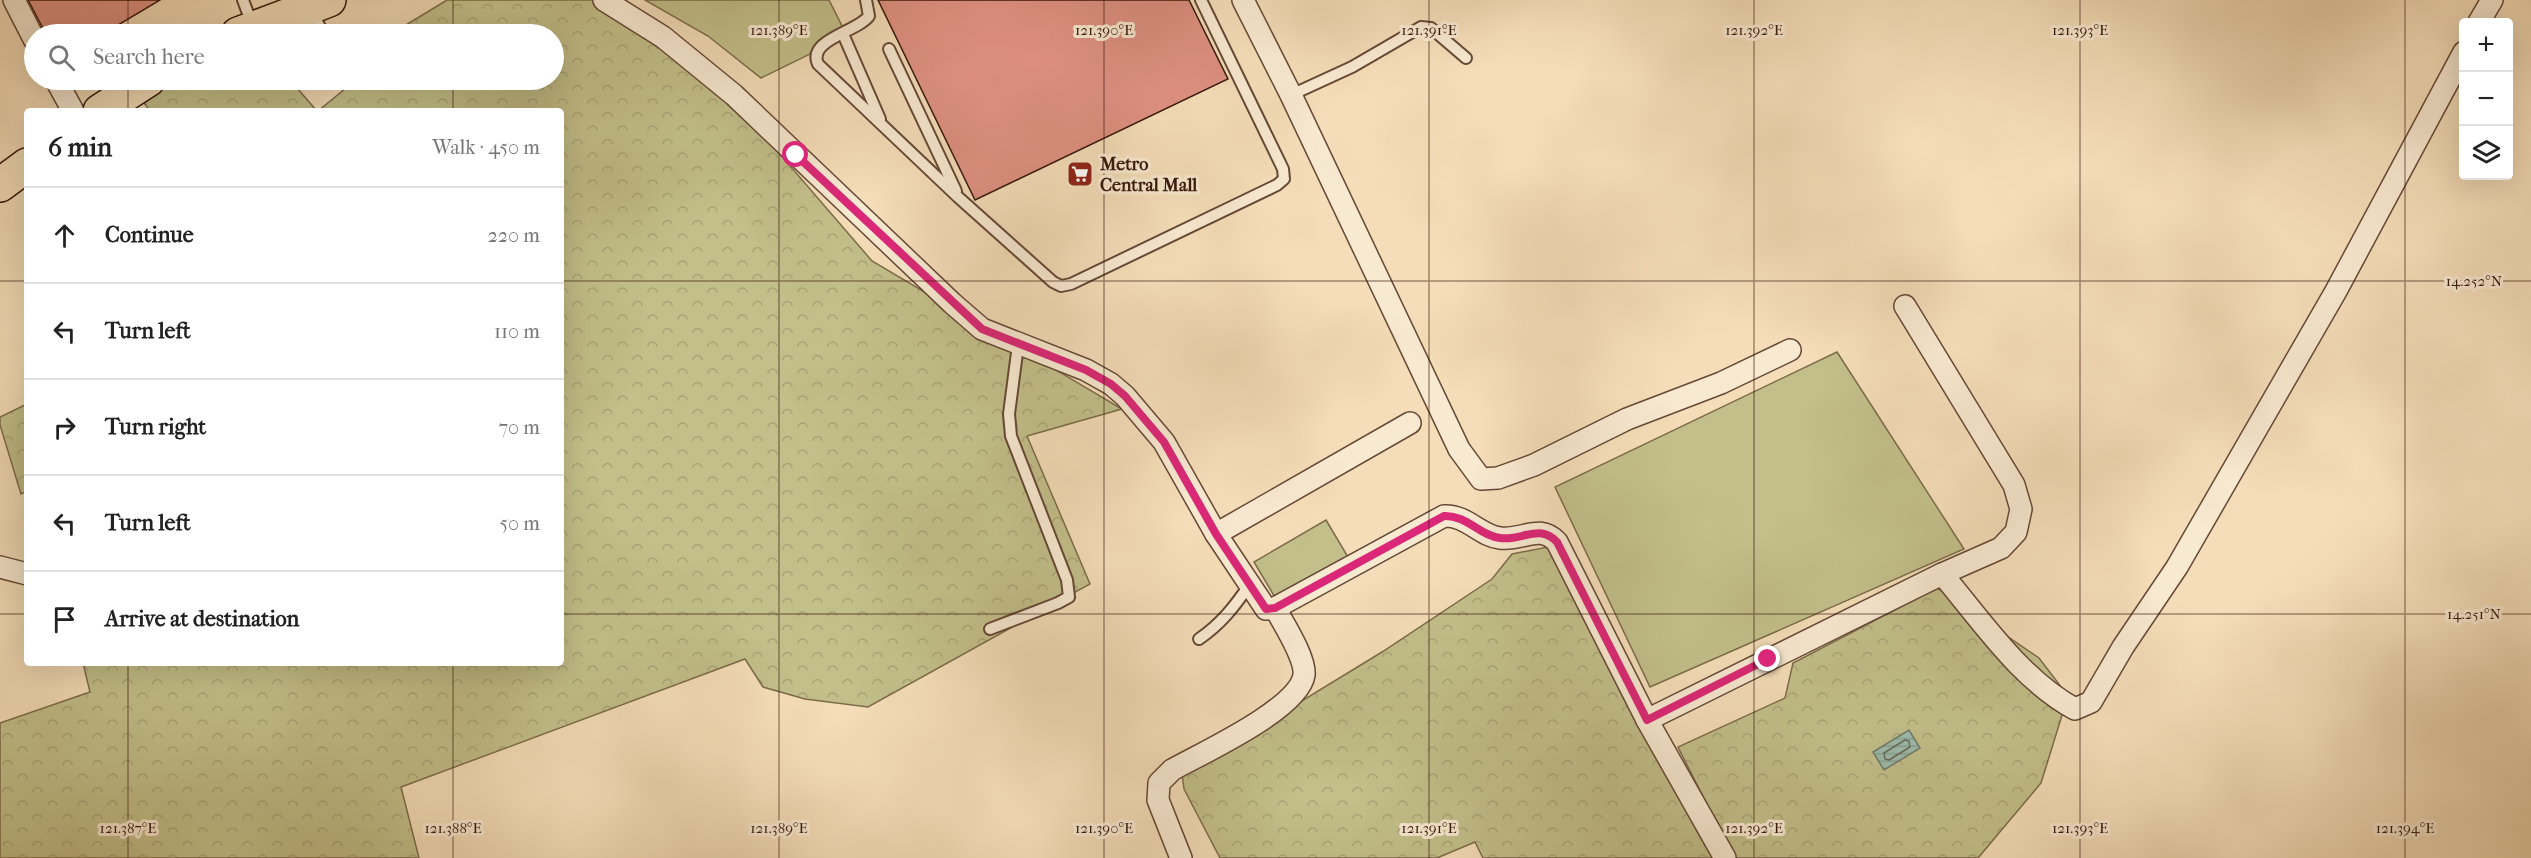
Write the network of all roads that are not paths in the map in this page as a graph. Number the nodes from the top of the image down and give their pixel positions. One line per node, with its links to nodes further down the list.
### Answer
1 (14, 0): 9 (street)
2 (604, 0): 25 (street)
3 (866, 0): 11 (lane)
4 (1201, 0): 23 (lane)
5 (1243, 0): 17 (street)
6 (2492, 0): 8 (street)
7 (321, 14): 10 (main road)
8 (2481, 18)
9 (26, 24)
10 (254, 24)
11 (843, 34): 20 (lane); 20 (lane)
12 (889, 49): 23 (lane)
13 (1466, 58): 17 (lane)
14 (2459, 60): 31 (street)
15 (61, 90): 18 (street)
16 (133, 90): 19 (main road)
17 (1291, 95): 26 (street)
18 (71, 108)
19 (105, 108)
20 (882, 123): 23 (lane)
21 (24, 167): 22 (main road)
22 (0, 185)
23 (958, 197)
24 (1905, 306): 31 (street)
25 (1018, 345): 28 (street); 34 (lane)
26 (1790, 350)
27 (1410, 423): 28 (street)
28 (1216, 534): 32 (street)
29 (0, 567): 30 (street)
30 (24, 573)
31 (1942, 574): 36 (street)
32 (1250, 584): 33 (street); 35 (lane)
33 (1275, 608): 36 (street); 37 (street)
34 (990, 629)
35 (1199, 639)
36 (1647, 720): 38 (street)
37 (1181, 858)
38 (1725, 858)

